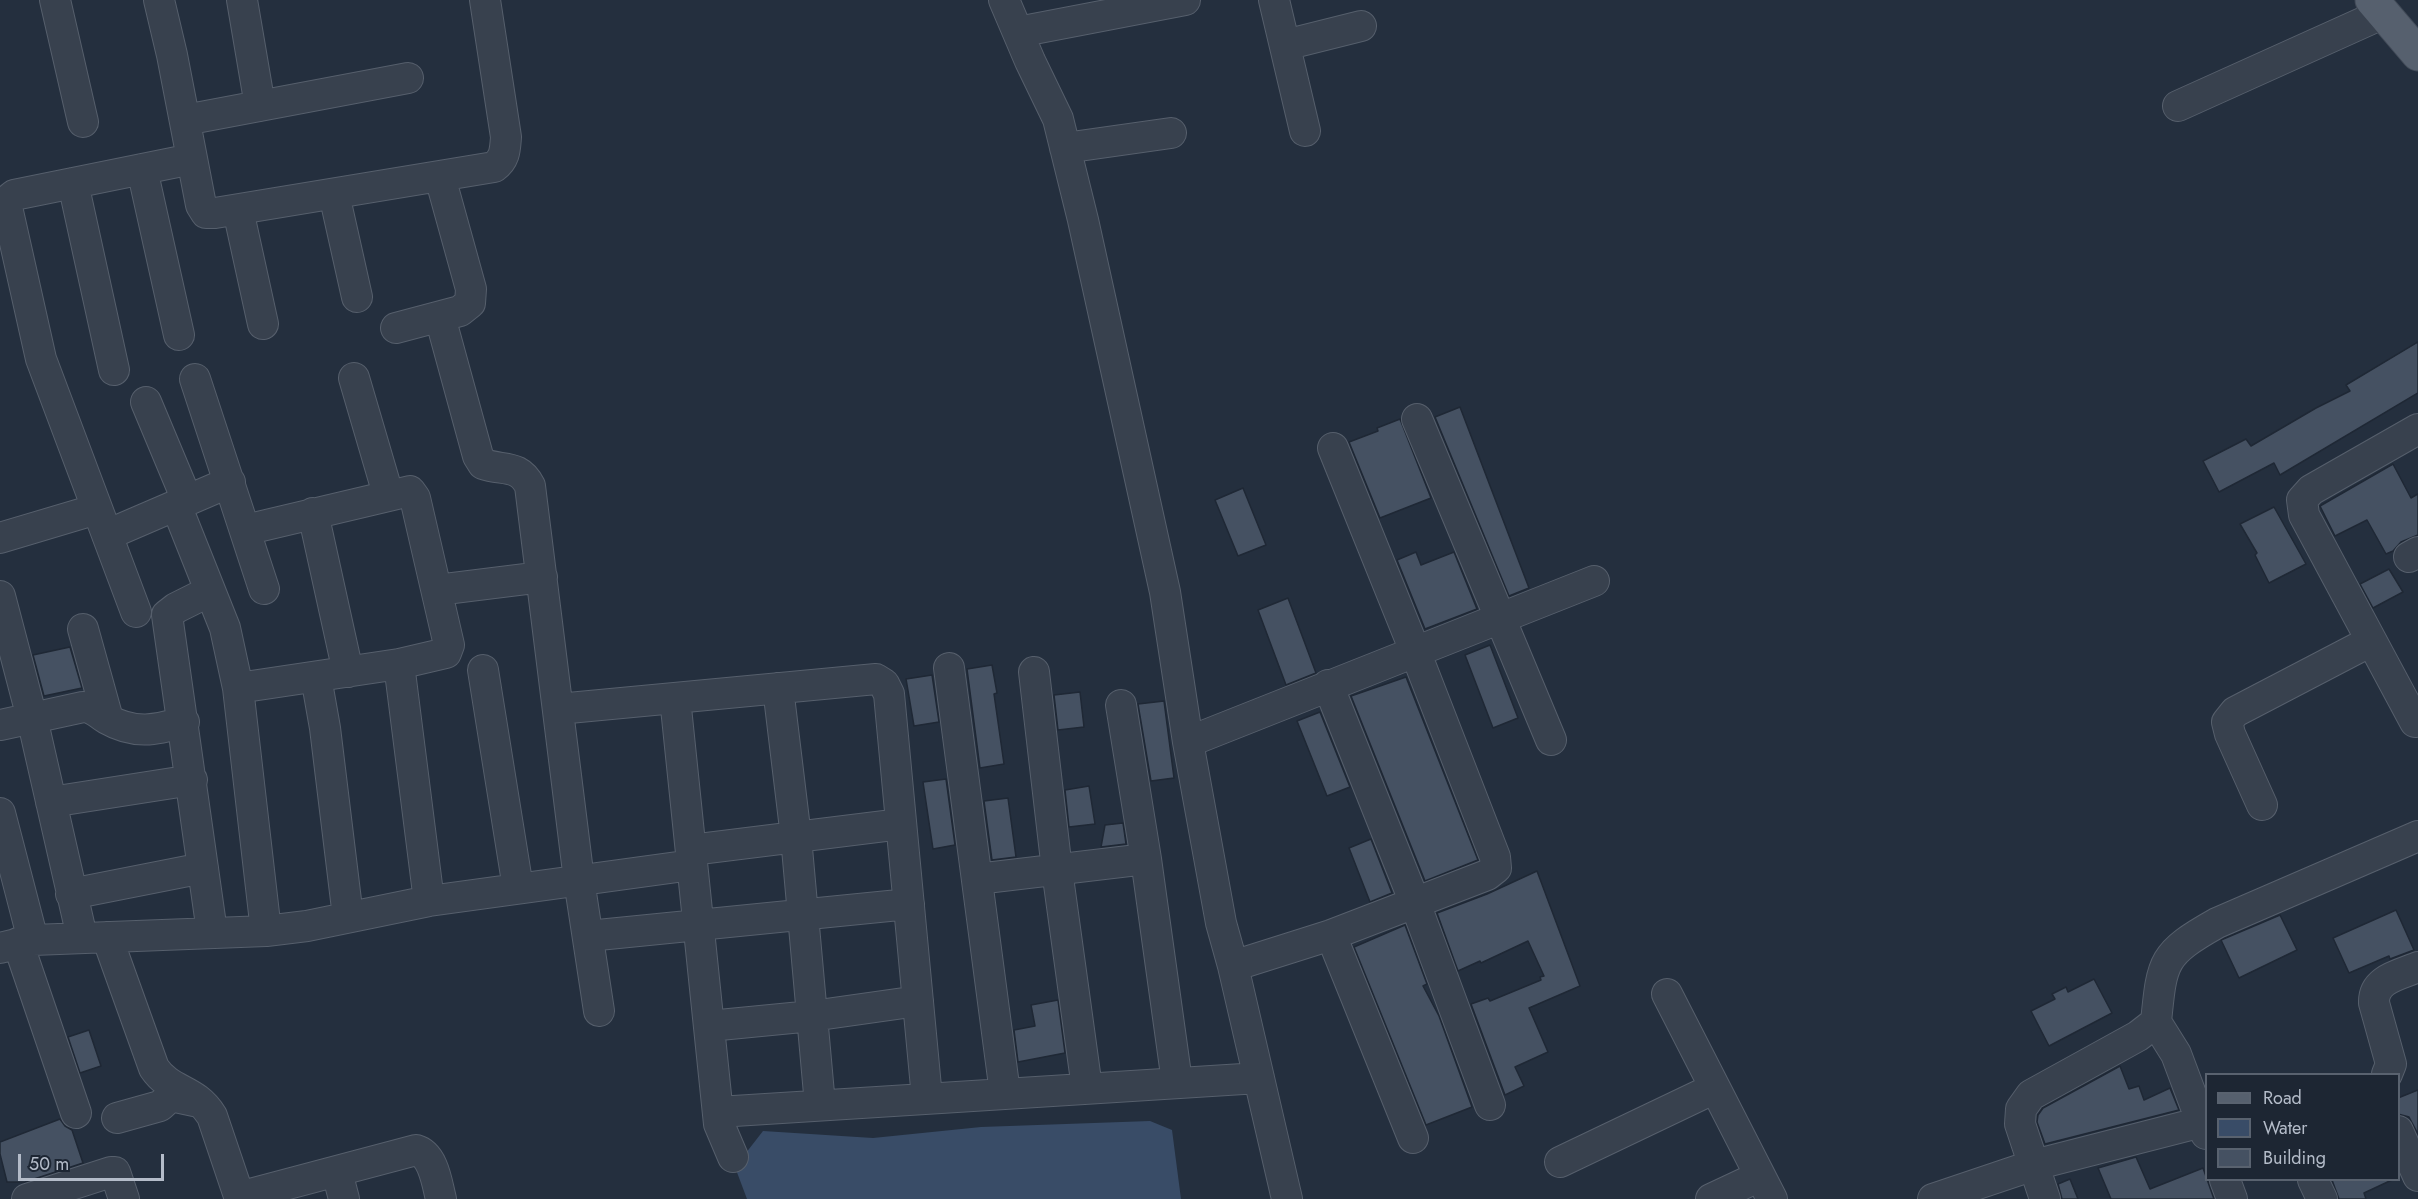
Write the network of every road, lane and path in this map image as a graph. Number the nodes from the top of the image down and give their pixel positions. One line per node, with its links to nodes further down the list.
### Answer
1 (55, 0): 17 (street)
2 (159, 0): 16 (street)
3 (242, 0): 14 (street)
4 (485, 0): 23 (street)
5 (1004, 0): 10 (street)
6 (1185, 0): 10 (street)
7 (1274, 0): 11 (street)
8 (2377, 7): 12 (main road); 15 (street)
9 (1361, 26): 11 (street)
10 (1018, 32): 20 (street)
11 (1285, 45): 18 (street)
12 (2418, 54)
13 (408, 78): 14 (street)
14 (260, 106): 16 (street)
15 (2178, 106)
16 (185, 120): 21 (street)
17 (82, 122)
18 (1305, 131)
19 (1171, 134): 20 (street)
20 (1065, 148): 76 (street)
21 (192, 159): 22 (street); 27 (street)
22 (142, 169): 24 (street); 32 (street)
23 (440, 177): 25 (street); 29 (street)
24 (73, 183): 26 (street); 33 (street)
25 (334, 194): 27 (street); 28 (street)
26 (7, 196): 44 (street)
27 (238, 210): 30 (street)
28 (357, 297)
29 (440, 317): 31 (street); 47 (street)
30 (263, 324)
31 (396, 328)
32 (179, 335)
33 (114, 370)
34 (354, 378): 41 (street)
35 (195, 379): 40 (street)
36 (146, 402): 42 (street)
37 (1417, 419): 54 (street)
38 (2418, 429): 56 (street)
39 (1333, 448): 57 (street)
40 (230, 482): 42 (street); 45 (street)
41 (388, 494): 43 (street); 50 (street)
42 (182, 503): 44 (street); 51 (street)
43 (313, 513): 45 (street); 61 (street)
44 (102, 522): 46 (street); 53 (street)
45 (245, 530): 49 (street)
46 (0, 538)
47 (542, 577): 50 (street); 69 (street)
48 (1594, 581): 54 (street)
49 (264, 590)
50 (437, 590): 58 (street)
51 (210, 591): 65 (street); 73 (street)
52 (0, 596): 70 (street)
53 (136, 612)
54 (1501, 617): 57 (street); 75 (street)
55 (83, 629): 71 (street)
56 (2371, 641): 72 (street); 79 (street)
57 (1415, 651): 64 (street); 95 (street)
58 (399, 664): 61 (street); 94 (street)
59 (949, 668): 90 (street)
60 (483, 670): 92 (street)
61 (348, 672): 63 (street)
62 (1034, 672): 89 (street)
63 (316, 677): 65 (street); 98 (street)
64 (1328, 685): 76 (street); 95 (street)
65 (238, 688): 100 (street)
66 (778, 688): 67 (street); 81 (street); 84 (street)
67 (675, 698): 69 (street); 86 (street)
68 (1121, 705): 87 (street)
69 (558, 709): 91 (street)
70 (32, 718): 71 (street); 74 (street); 78 (street)
71 (108, 719): 73 (street)
72 (2415, 722)
73 (184, 723): 77 (street)
74 (0, 725)
75 (1551, 740)
76 (1188, 742): 106 (street)
77 (192, 780): 78 (street); 88 (street)
78 (51, 802): 82 (street)
79 (2262, 805)
80 (0, 813): 85 (street)
81 (901, 824): 84 (street); 96 (street)
82 (57, 832): 85 (street); 93 (street)
83 (2418, 836): 112 (street)
84 (796, 837): 86 (street); 97 (street)
85 (7, 842): 105 (street)
86 (691, 857): 91 (street); 99 (street)
87 (1146, 859): 89 (street); 116 (street)
88 (203, 868): 93 (street); 101 (street)
89 (1057, 870): 90 (street); 117 (street)
90 (977, 879): 119 (street)
91 (579, 880): 92 (street); 103 (street)
92 (518, 888): 94 (street)
93 (71, 894): 104 (street)
94 (429, 901): 98 (street)
95 (1414, 903): 102 (street); 123 (street)
96 (909, 904): 97 (street); 109 (street)
97 (803, 915): 99 (street); 111 (street)
98 (348, 916): 100 (street)
99 (698, 925): 103 (street); 113 (street)
100 (266, 931): 101 (street)
101 (212, 932): 104 (street)
102 (1331, 935): 106 (street); 129 (street)
103 (588, 936): 110 (street)
104 (94, 937): 105 (street); 121 (street)
105 (17, 944): 125 (street)
106 (1233, 966): 115 (street)
107 (2418, 967): 114 (street)
108 (1667, 994): 118 (street)
109 (918, 1001): 111 (street); 120 (street)
110 (599, 1011)
111 (812, 1016): 113 (street); 122 (street)
112 (2156, 1022): 127 (street); 132 (street)
113 (709, 1026): 124 (street)
114 (2387, 1073)
115 (1259, 1078): 116 (street); 142 (street)
116 (1176, 1082): 117 (street)
117 (1087, 1088): 119 (street)
118 (1715, 1088): 131 (street); 137 (street)
119 (1005, 1093): 120 (street)
120 (927, 1098): 122 (street)
121 (205, 1104): 126 (street); 138 (street)
122 (820, 1105): 124 (street)
123 (1490, 1105)
124 (718, 1112): 130 (street)
125 (76, 1113)
126 (117, 1118)
127 (2204, 1128): 132 (street)
128 (2400, 1136): 133 (street)
129 (1413, 1138)
130 (733, 1157)
131 (1560, 1162)
132 (2034, 1165): 144 (street); 145 (street)
133 (2418, 1176)
134 (2225, 1181): 146 (street)
135 (2314, 1181): 147 (street)
136 (340, 1185): 138 (street); 141 (street)
137 (1766, 1187): 143 (street)
138 (239, 1198)
139 (27, 1199): 140 (street)
140 (124, 1199)
141 (441, 1199)
142 (1287, 1199)
143 (1711, 1199)
144 (1933, 1199)
145 (2045, 1199)
146 (2232, 1199)
147 (2322, 1199)

